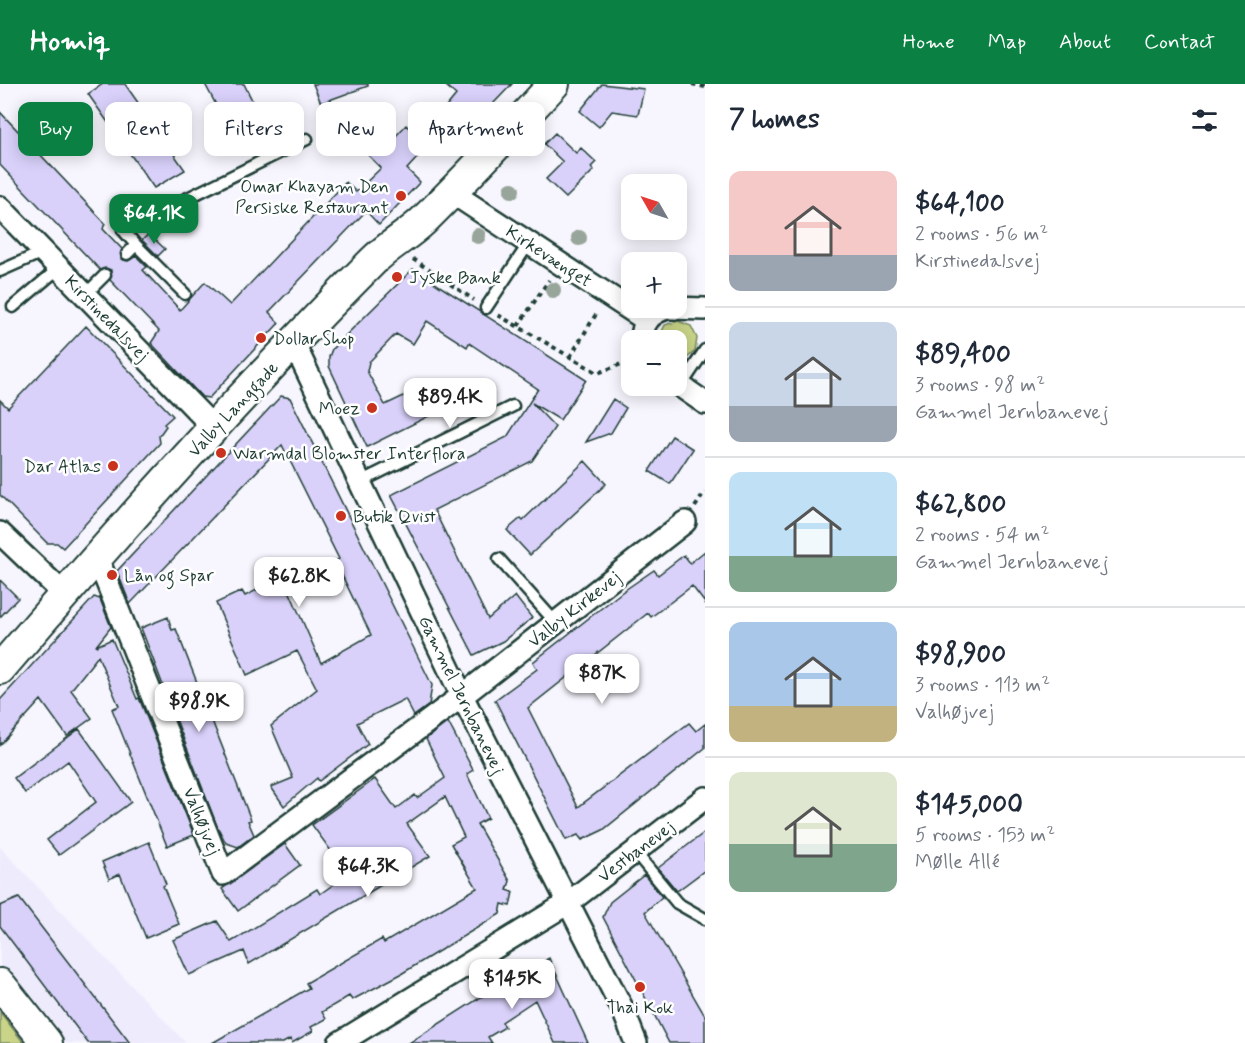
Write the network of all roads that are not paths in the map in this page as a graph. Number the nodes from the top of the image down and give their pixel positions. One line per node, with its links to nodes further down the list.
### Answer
1 (554, 84): 3 (street, Valby Langgade)
2 (307, 140): 6 (lane)
3 (452, 192): 5 (street, Kirkevænget); 18 (street, Valby Langgade)
4 (0, 207): 8 (street, Kirstinedalsvej)
5 (529, 243): 14 (lane); 17 (street, Kirkevænget)
6 (136, 245): 7 (lane); 11 (lane)
7 (127, 254)
8 (53, 262): 9 (lane); 12 (street, Kirstinedalsvej); 13 (lane)
9 (0, 272)
10 (105, 275): 12 (lane)
11 (185, 294)
12 (85, 295): 24 (street, Kirstinedalsvej)
13 (13, 307)
14 (486, 308)
15 (687, 308): 16 (street, Kirkevænget)
16 (705, 309)
17 (644, 330)
18 (294, 344): 24 (street, Valby Langgade); 25 (street, Gammel Jernbanevej)
19 (705, 350): 20 (lane)
20 (687, 374)
21 (687, 390): 22 (street)
22 (705, 403)
23 (513, 406): 25 (lane)
24 (214, 428): 28 (street, Valby Langgade)
25 (358, 483): 33 (street, Gammel Jernbanevej)
26 (685, 522): 31 (street, Valby Kirkevej)
27 (0, 533): 30 (street)
28 (97, 557): 30 (street, Valby Langgade); 33 (street, Valhøjvej)
29 (499, 559): 31 (lane)
30 (64, 594): 32 (street, Valby Langgade)
31 (556, 623): 33 (street, Valby Kirkevej)
32 (0, 669)
33 (462, 696): 36 (street, Gammel Jernbanevej)
34 (705, 798): 35 (street, Vestbanevej)
35 (635, 852): 36 (street, Vestbanevej); 37 (lane)
36 (568, 903): 40 (street, Vestbanevej); 41 (street, Gammel Jernbanevej)
37 (705, 919)
38 (0, 984): 39 (street)
39 (47, 1043)
40 (339, 1043)
41 (636, 1043)

